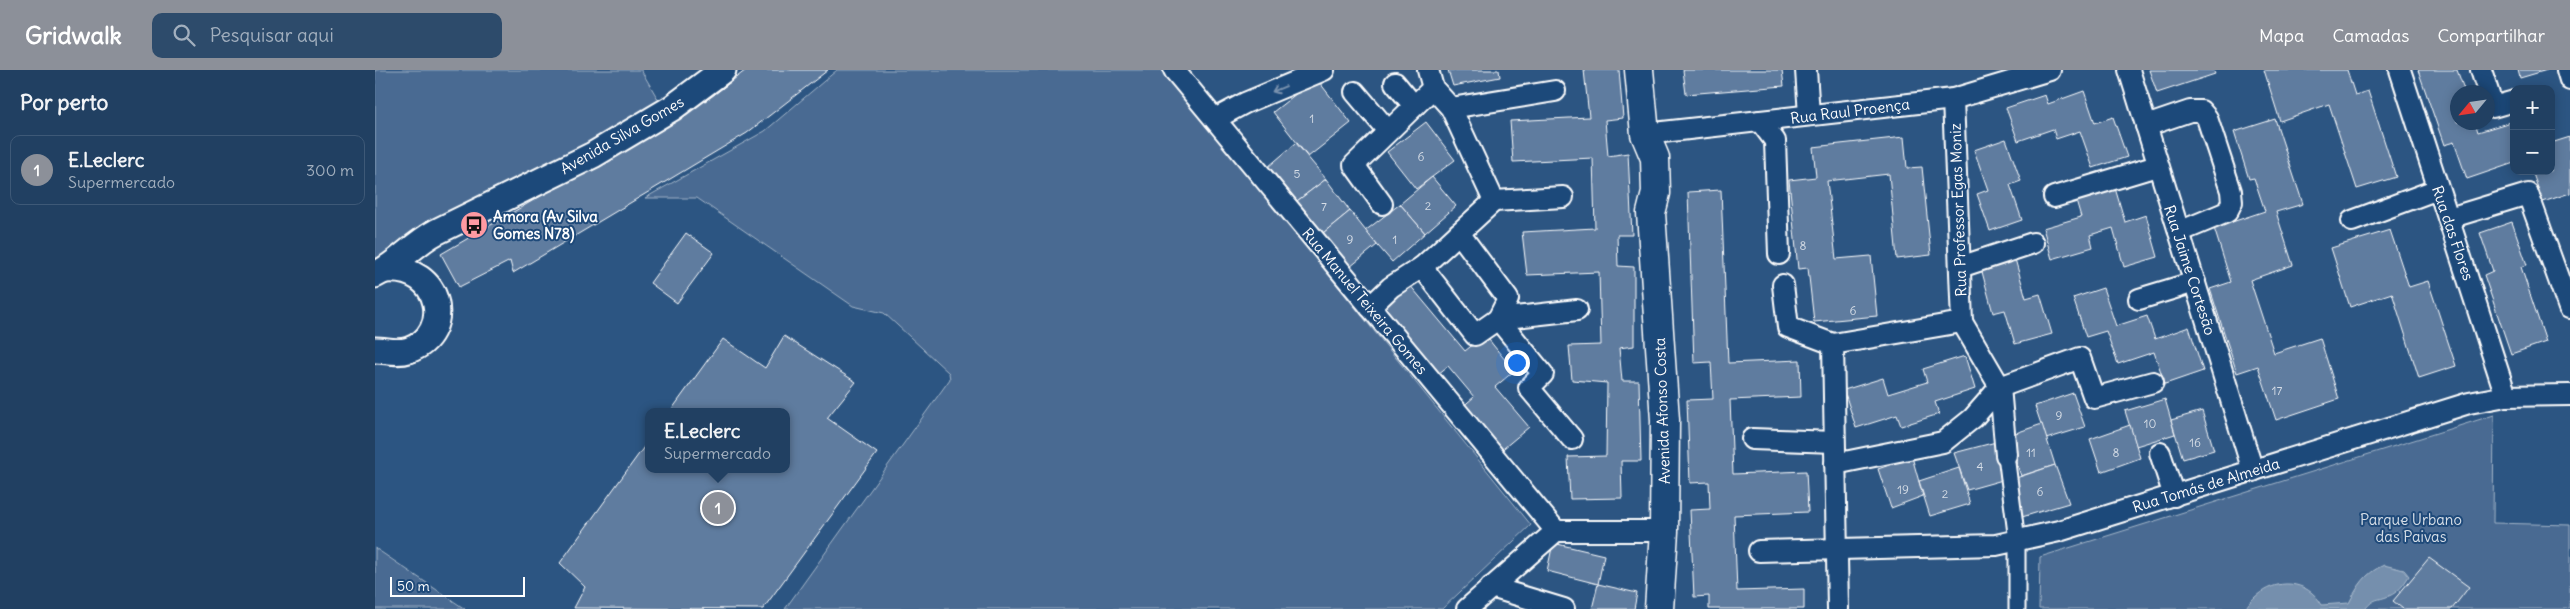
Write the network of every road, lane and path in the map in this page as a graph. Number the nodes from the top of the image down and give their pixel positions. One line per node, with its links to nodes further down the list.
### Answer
1 (723, 70): 34 (street, Avenida Silva Gomes)
2 (1174, 70): 21 (street, Rua Manuel Teixeira Gomes)
3 (1324, 70): 21 (street, one-way to 21)
4 (1639, 70): 25 (main road, Avenida Afonso Costa)
5 (1806, 70): 20 (street)
6 (2050, 70): 16 (street, Rua Raul Proença)
7 (2129, 70): 23 (street, Rua Jaime Cortesão)
8 (2400, 70): 27 (street, Rua das Flores)
9 (2481, 70): 17 (street)
10 (2567, 70): 12 (street)
11 (1430, 79): 18 (street); 19 (street)
12 (2570, 80)
13 (1395, 83): 18 (street)
14 (1555, 91): 19 (street)
15 (1355, 92): 24 (street)
16 (1953, 99): 20 (street, Rua Raul Proença); 40 (street, Rua Professor Egas Moniz)
17 (2510, 102)
18 (1414, 106): 24 (street)
19 (1451, 108): 30 (street)
20 (1809, 115): 22 (street, Rua Raul Proença)
21 (1215, 119): 46 (street, Rua Manuel Teixeira Gomes)
22 (1760, 121): 25 (street, Rua Raul Proença); 38 (street)
23 (2146, 126): 26 (street, Rua Jaime Cortesão); 35 (street)
24 (1388, 132): 31 (street)
25 (1645, 134): 66 (main road, Avenida Afonso Costa)
26 (2157, 166): 29 (street); 35 (street, Rua Jaime Cortesão)
27 (2438, 189): 32 (street, Rua das Flores); 33 (street)
28 (1563, 196): 30 (street)
29 (2054, 197)
30 (1494, 201): 36 (street)
31 (1383, 204)
32 (2449, 218): 47 (street); 56 (street, Rua das Flores)
33 (2352, 221)
34 (436, 232): 41 (street, Avenida Silva Gomes); 42 (street)
35 (2179, 232): 43 (street, Rua Jaime Cortesão)
36 (1459, 234): 39 (street); 49 (street)
37 (2033, 243): 40 (street)
38 (1779, 254)
39 (1422, 267): 46 (street); 49 (street)
40 (1960, 267): 50 (street, Rua Professor Egas Moniz)
41 (380, 272): 42 (street)
42 (425, 281): 52 (street)
43 (2195, 282): 45 (street); 63 (street, Rua Jaime Cortesão)
44 (1783, 285): 51 (street)
45 (2139, 299)
46 (1370, 307): 65 (street, Rua Manuel Teixeira Gomes)
47 (2569, 308)
48 (1577, 310): 49 (street)
49 (1498, 319): 57 (street)
50 (1963, 322): 51 (street); 54 (street, Rua Professor Egas Moniz)
51 (1833, 344): 59 (street)
52 (377, 349)
53 (2153, 382): 54 (street)
54 (2000, 387): 61 (street); 62 (street)
55 (2570, 395): 56 (street, Rua Tomás de Almeida)
56 (2506, 396): 63 (street, Rua Tomás de Almeida)
57 (1572, 439)
58 (1752, 440): 59 (street)
59 (1834, 442): 62 (street)
60 (2160, 453): 64 (street)
61 (2006, 455): 67 (street)
62 (1835, 464): 68 (street)
63 (2253, 470): 64 (street, Rua Tomás de Almeida)
64 (2174, 496): 67 (street, Rua Tomás de Almeida)
65 (1556, 531): 66 (street); 70 (street)
66 (1664, 531): 73 (main road, Avenida Afonso Costa)
67 (2017, 541): 68 (street, Rua Tomás de Almeida); 75 (street)
68 (1837, 548): 69 (street); 74 (street)
69 (1759, 551)
70 (1491, 587): 71 (street); 72 (street)
71 (1467, 609)
72 (1564, 609)
73 (1659, 609)
74 (1838, 609)
75 (2017, 609)

